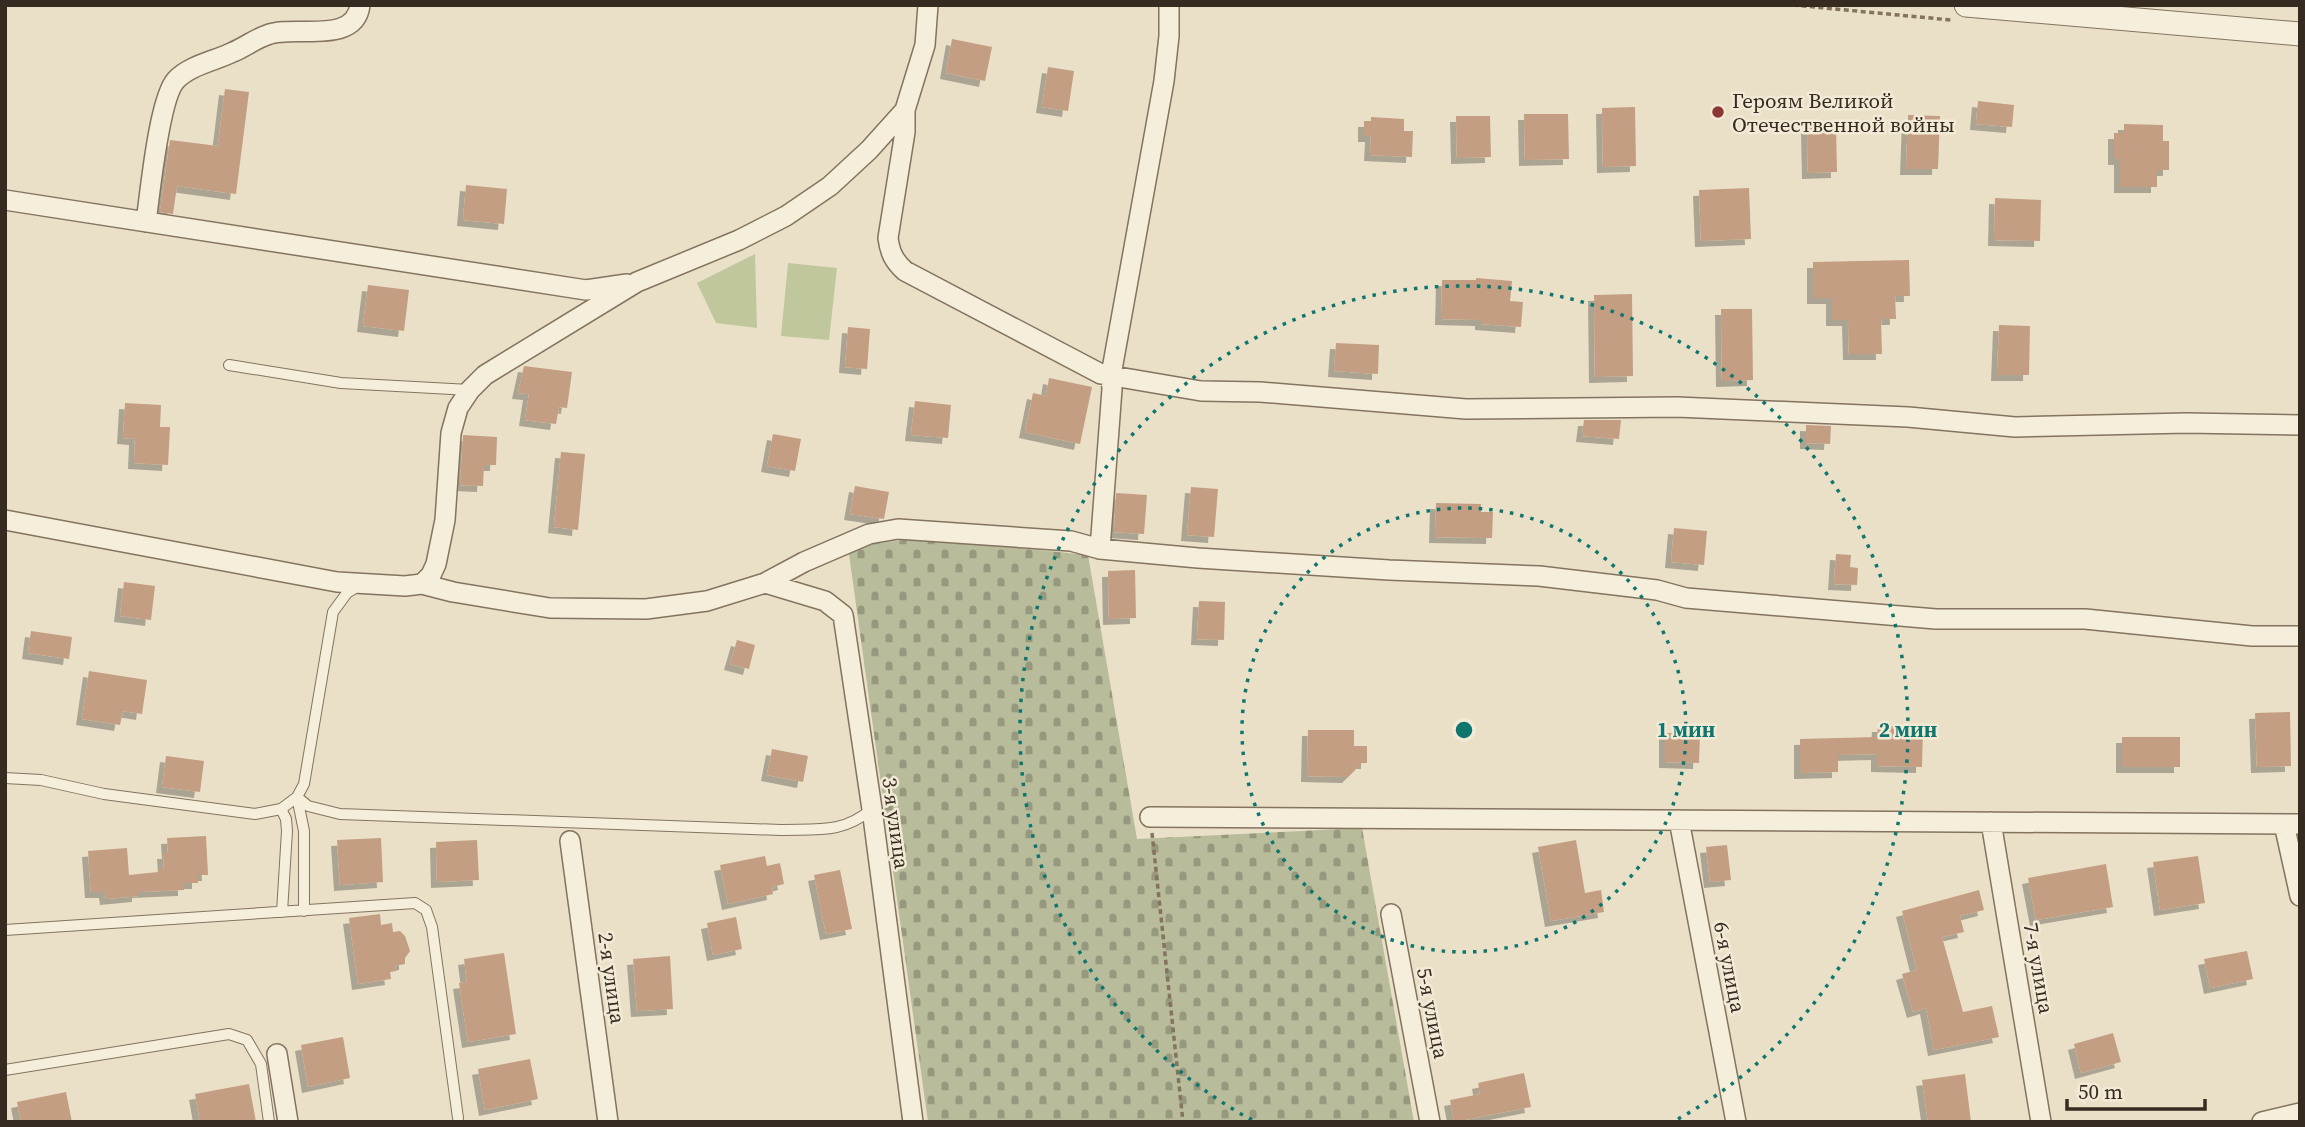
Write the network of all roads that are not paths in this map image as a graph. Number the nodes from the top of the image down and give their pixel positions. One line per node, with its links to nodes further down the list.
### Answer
1 (360, 5): 8 (street)
2 (928, 5): 6 (street)
3 (1169, 5): 11 (street)
4 (1966, 5): 5 (street)
5 (2300, 34)
6 (905, 110): 9 (street); 11 (street)
7 (5, 201): 8 (street)
8 (146, 222): 9 (street)
9 (637, 282): 12 (street)
10 (229, 365): 12 (lane)
11 (1111, 375): 13 (street); 15 (street)
12 (470, 390): 18 (street)
13 (2300, 425)
14 (5, 520): 17 (street)
15 (1101, 549): 16 (street); 19 (street)
16 (765, 583): 18 (street); 23 (street, 3-я улица)
17 (363, 584): 18 (street); 21 (lane)
18 (422, 584)
19 (2300, 636)
20 (5, 779): 22 (lane)
21 (297, 797): 22 (lane); 23 (lane); 30 (lane)
22 (281, 808): 31 (lane)
23 (872, 809): 41 (street, 3-я улица)
24 (1150, 817): 25 (street)
25 (1679, 820): 26 (street); 43 (street, 6-я улица)
26 (1991, 822): 27 (street); 44 (street, 7-я улица)
27 (2292, 824): 29 (street)
28 (570, 841): 40 (street, 2-я улица)
29 (2300, 896)
30 (304, 911): 31 (lane); 37 (lane)
31 (282, 912): 33 (lane)
32 (1391, 914): 42 (street, 5-я улица)
33 (5, 930)
34 (277, 1054): 39 (street)
35 (5, 1070): 38 (lane)
36 (2300, 1113): 45 (street)
37 (458, 1118)
38 (269, 1122)
39 (288, 1122)
40 (608, 1122)
41 (913, 1122)
42 (1430, 1122)
43 (1736, 1122)
44 (2041, 1122)
45 (2262, 1122)

